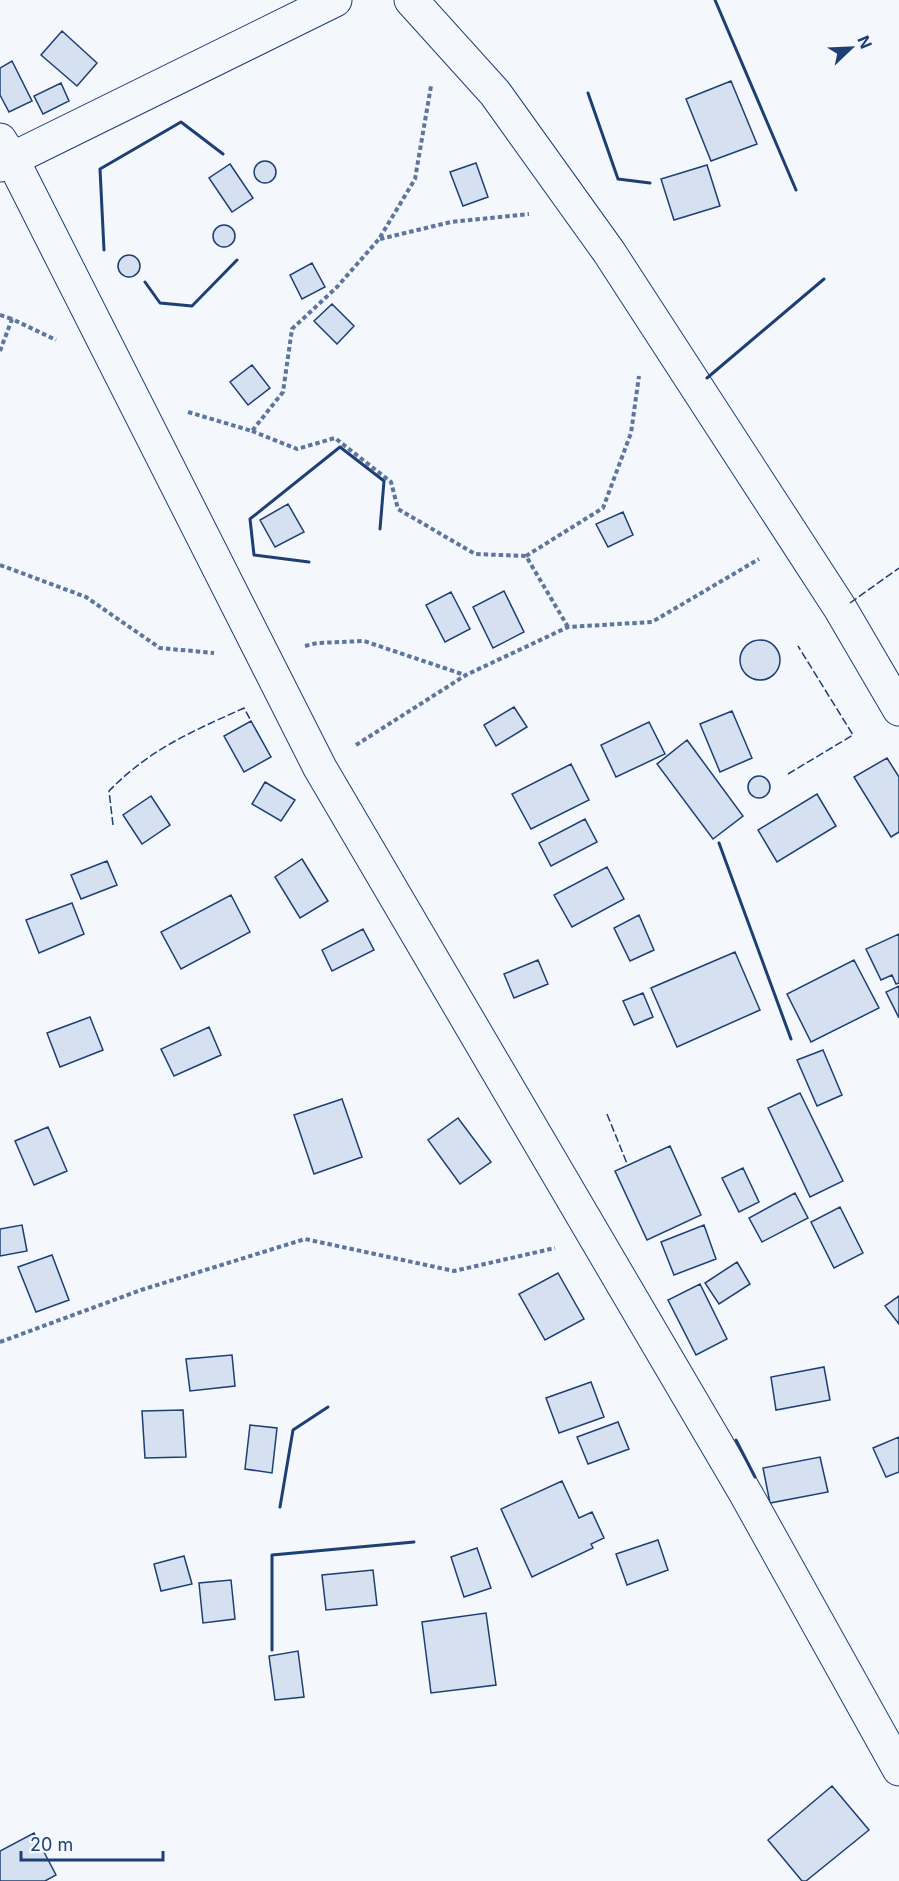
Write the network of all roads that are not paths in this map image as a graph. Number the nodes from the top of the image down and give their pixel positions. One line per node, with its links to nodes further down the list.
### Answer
1 (335, 0): 3 (street)
2 (411, 0): 4 (street)
3 (4, 155): 5 (street)
4 (899, 709)
5 (899, 1769)

